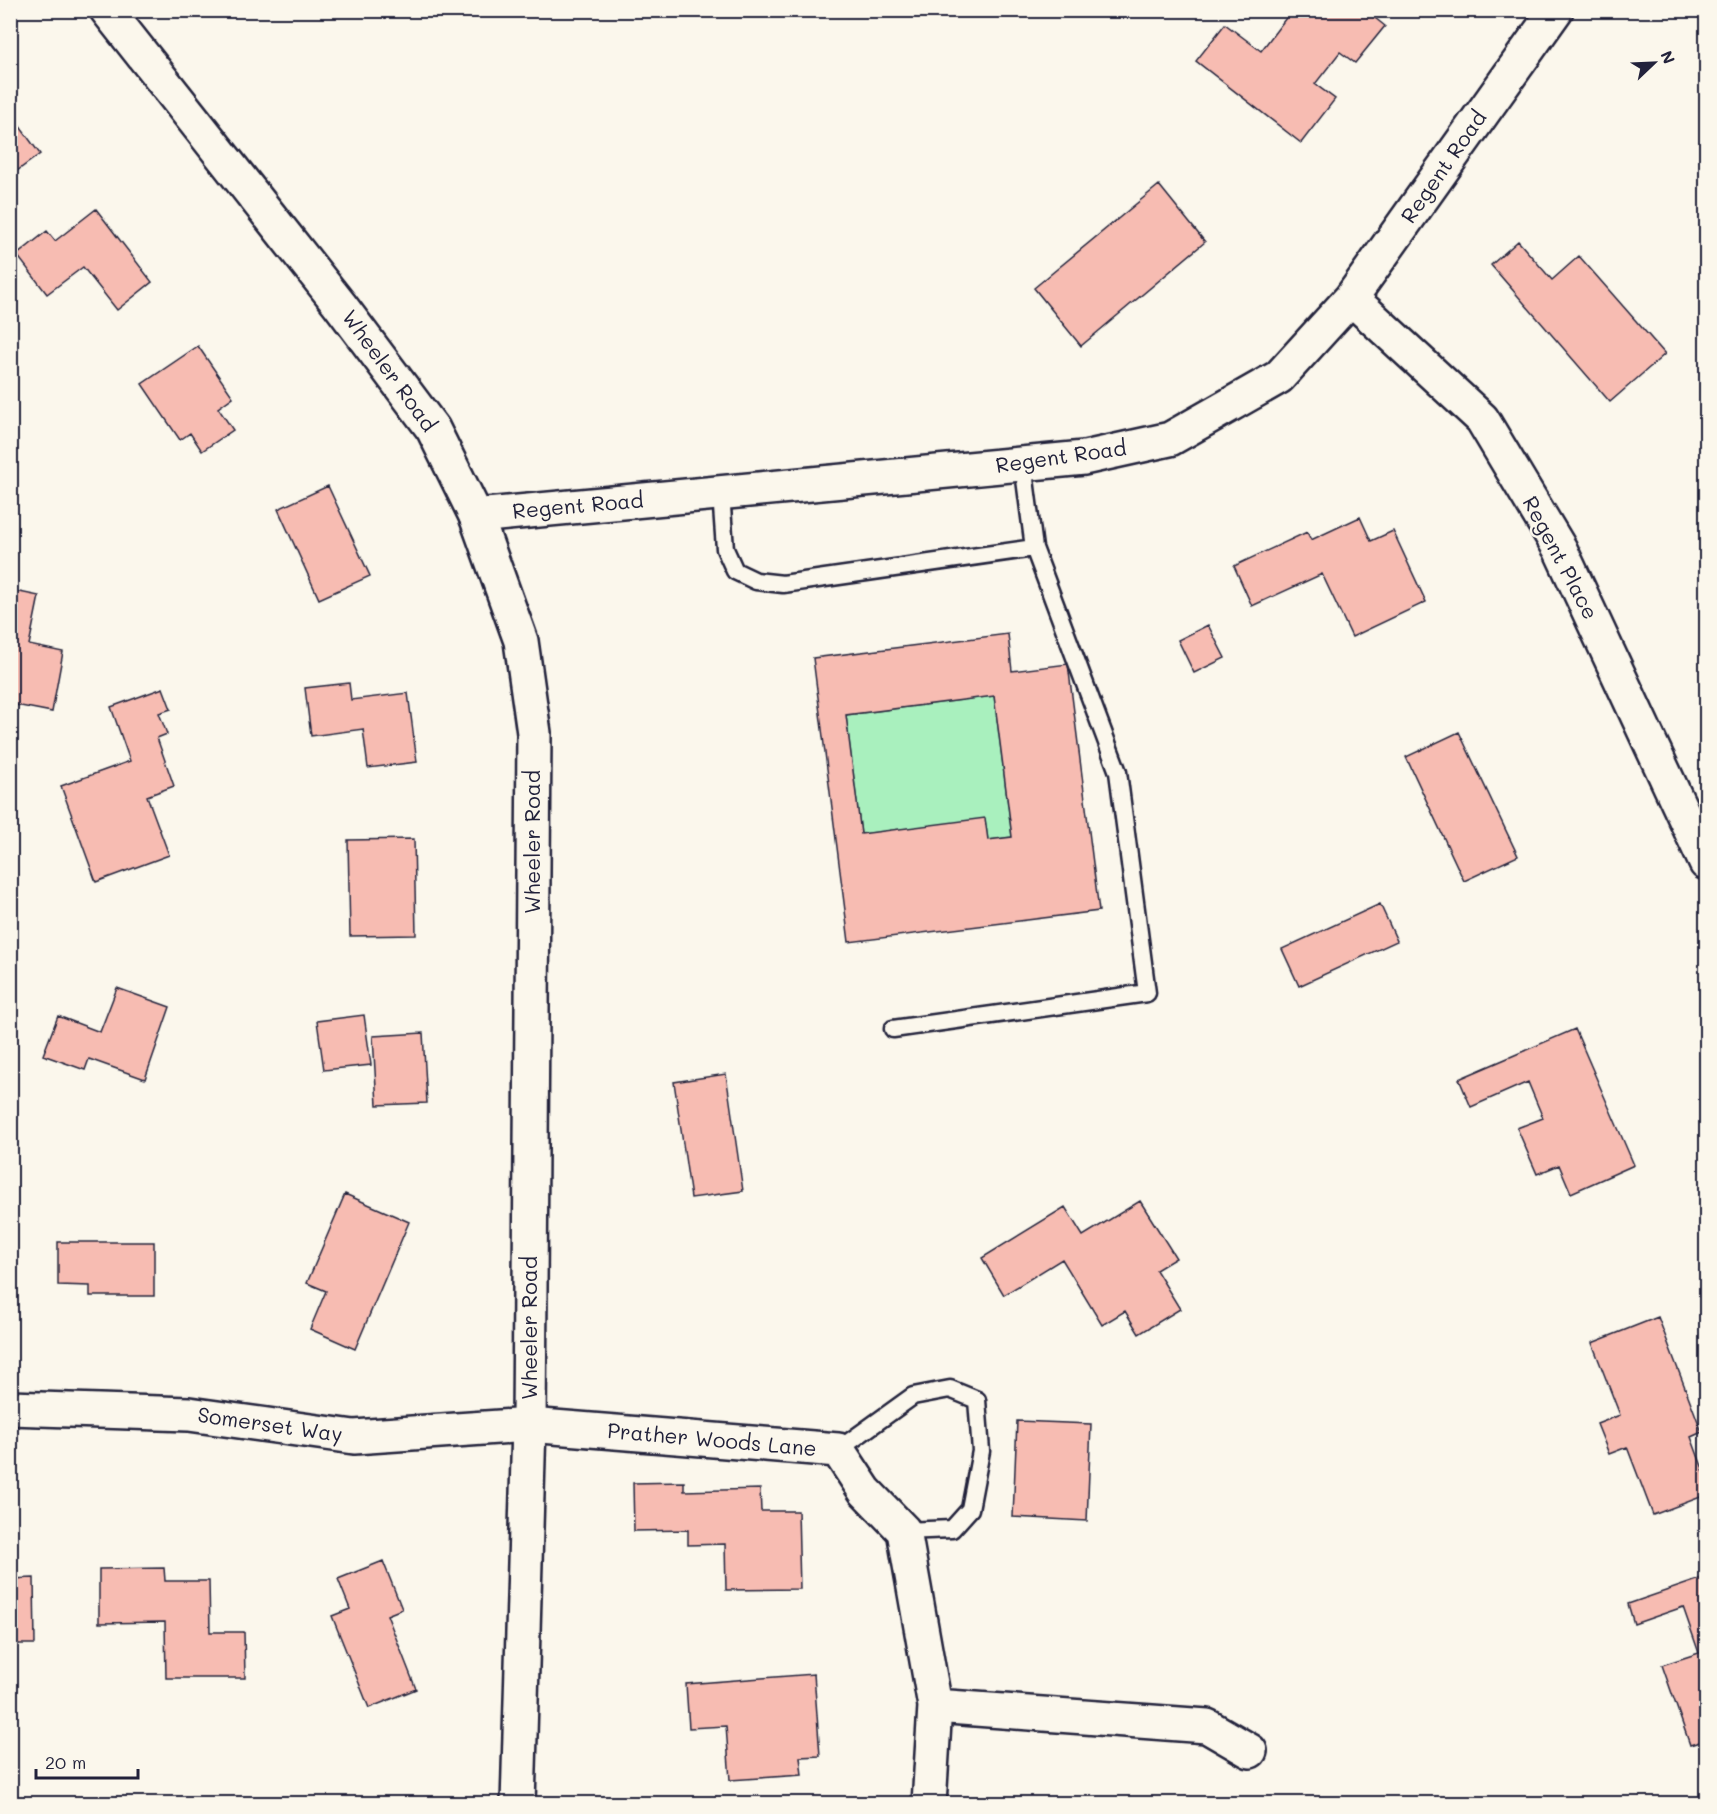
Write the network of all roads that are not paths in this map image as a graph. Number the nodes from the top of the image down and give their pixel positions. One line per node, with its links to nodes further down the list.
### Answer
1 (107, 10): 6 (street, Wheeler Road)
2 (1556, 10): 3 (street, Regent Road)
3 (1351, 298): 4 (street, Regent Road); 8 (street, Regent Place)
4 (1023, 464): 5 (street, Regent Road); 7 (lane)
5 (721, 493): 6 (street, Regent Road); 7 (lane)
6 (476, 516): 11 (street, Wheeler Road)
7 (1035, 548): 9 (lane)
8 (1707, 863)
9 (893, 1029)
10 (10, 1408): 11 (street, Somerset Way)
11 (529, 1425): 12 (street, Prather Woods Lane); 16 (street, Wheeler Road)
12 (838, 1450): 13 (street, Prather Woods Lane); 13 (lane)
13 (904, 1531): 14 (street)
14 (935, 1706): 15 (street); 17 (street)
15 (1250, 1751)
16 (518, 1803)
17 (929, 1803)

